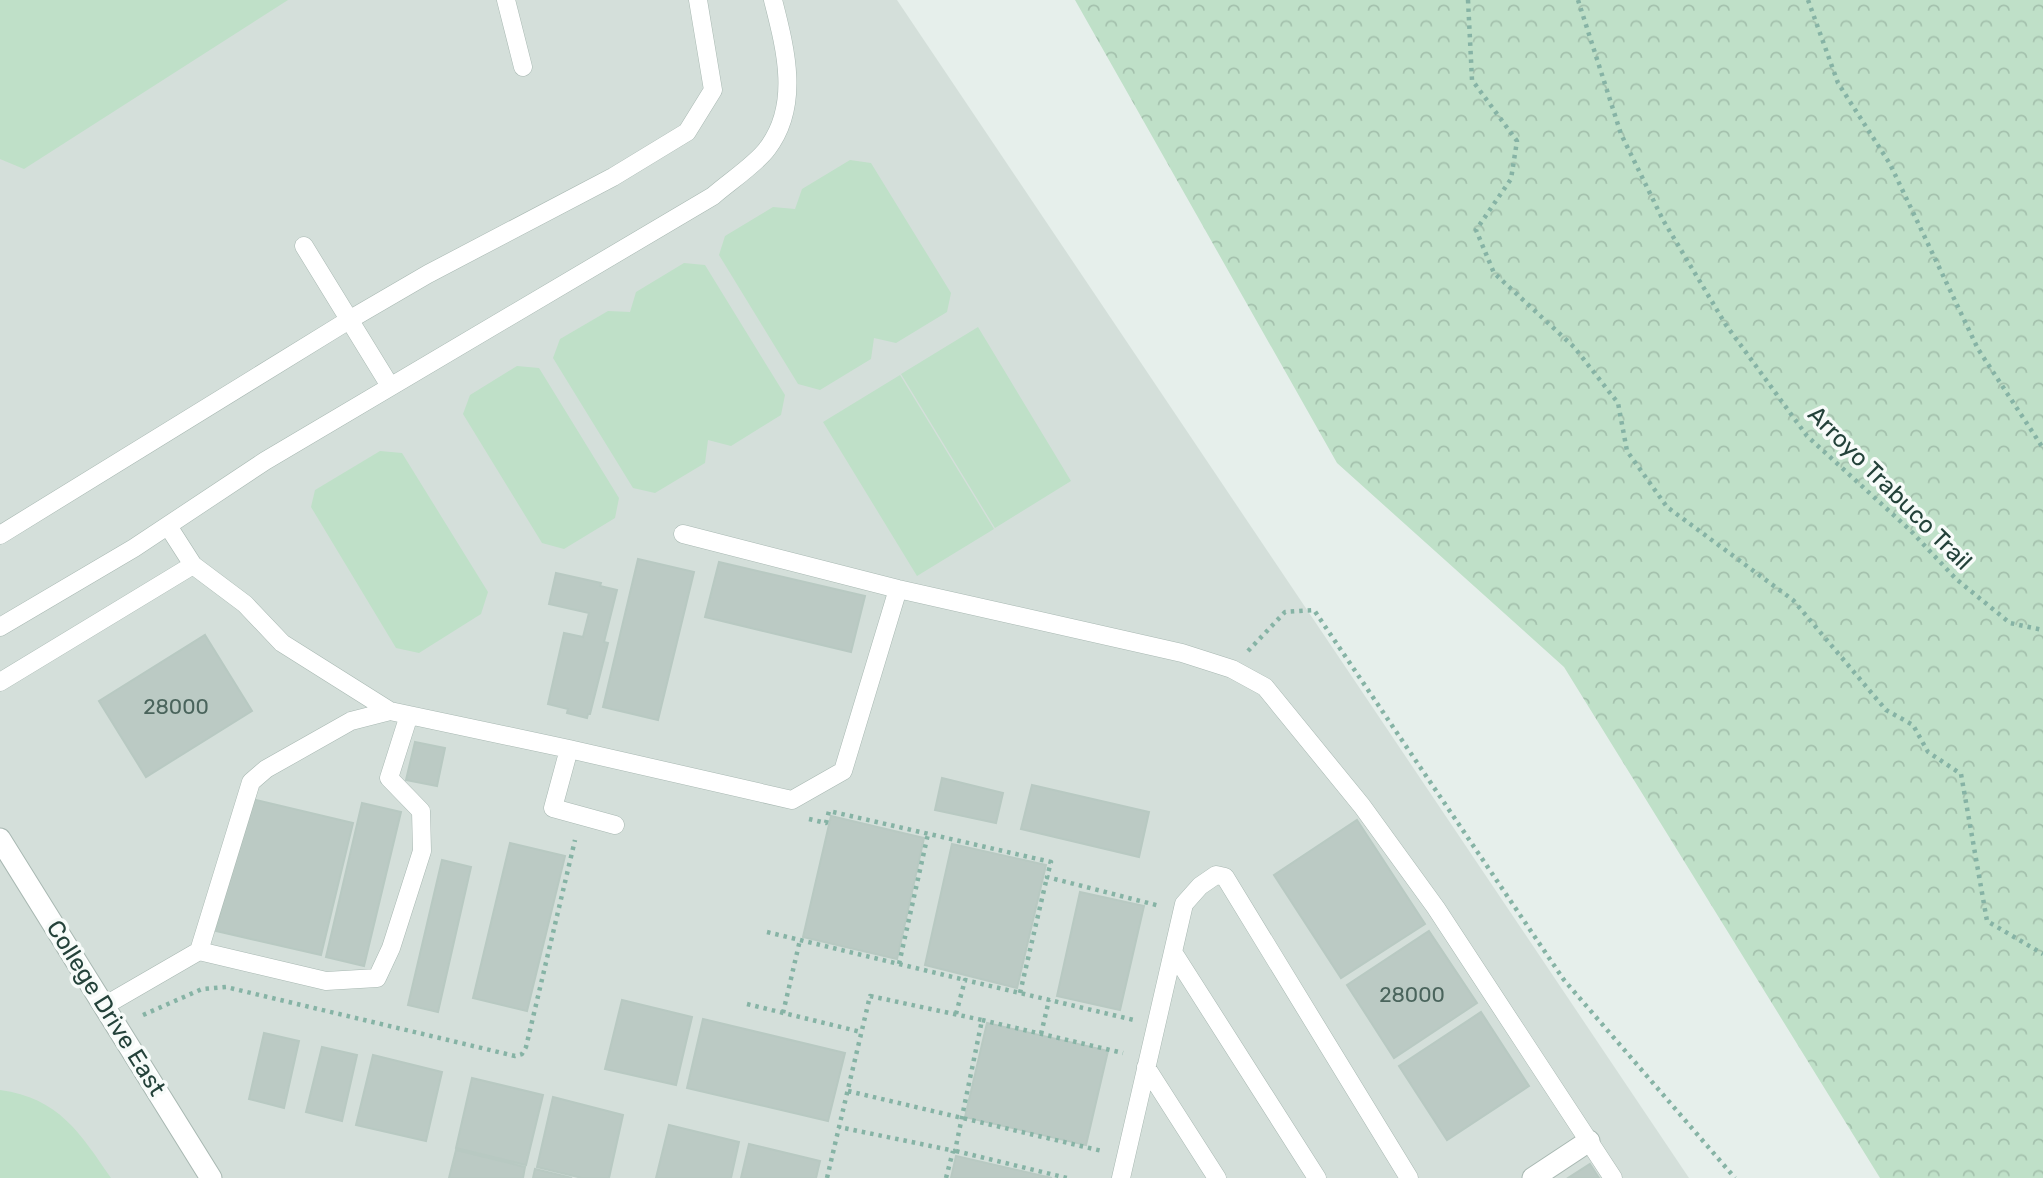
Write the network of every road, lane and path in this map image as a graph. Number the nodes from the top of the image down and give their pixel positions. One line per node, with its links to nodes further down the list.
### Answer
1 (506, 0): 7 (lane)
2 (698, 0): 9 (lane)
3 (773, 0): 10 (lane)
4 (1468, 0): 35 (path)
5 (1578, 0): 18 (path, Arroyo Trabuco Trail)
6 (1808, 0): 11 (path)
7 (523, 66)
8 (304, 246): 9 (lane)
9 (349, 320): 10 (lane); 13 (lane)
10 (390, 386): 12 (lane)
11 (2043, 447)
12 (168, 526): 15 (lane); 17 (lane)
13 (0, 534)
14 (683, 534): 16 (lane)
15 (193, 565): 20 (lane); 21 (lane)
16 (898, 589): 19 (lane); 23 (lane)
17 (0, 627)
18 (2043, 630)
19 (1231, 669): 54 (lane); 67 (path)
20 (0, 682)
21 (390, 711): 22 (lane); 33 (lane)
22 (409, 715): 23 (lane); 33 (lane)
23 (569, 749): 24 (lane)
24 (581, 816): 26 (lane); 44 (path)
25 (800, 817): 27 (path)
26 (615, 825)
27 (928, 834): 29 (path); 36 (path)
28 (0, 839): 41 (street, College Drive East)
29 (1047, 877): 30 (path); 38 (path)
30 (1161, 906)
31 (766, 932): 32 (path)
32 (800, 940): 36 (path); 42 (path)
33 (199, 951): 41 (lane)
34 (1173, 952): 50 (lane); 63 (lane); 64 (lane)
35 (2043, 954)
36 (899, 964): 37 (path)
37 (965, 980): 38 (path); 43 (path)
38 (1020, 993): 39 (path)
39 (1049, 1000): 46 (path); 48 (path)
40 (747, 1003): 42 (path)
41 (104, 1006): 57 (street, College Drive East)
42 (783, 1013): 47 (path)
43 (956, 1014): 45 (path); 47 (path)
44 (139, 1017)
45 (982, 1020): 48 (path); 52 (path)
46 (1135, 1020)
47 (861, 1032): 51 (path)
48 (1041, 1034): 49 (path)
49 (1128, 1054)
50 (1146, 1068): 61 (lane); 62 (lane)
51 (848, 1091): 52 (path); 53 (path)
52 (962, 1117): 55 (path); 56 (path)
53 (839, 1127): 55 (path); 58 (path)
54 (1589, 1141): 65 (street); 66 (lane)
55 (954, 1151): 59 (path); 60 (path)
56 (1105, 1152)
57 (211, 1178)
58 (827, 1178)
59 (946, 1178)
60 (1067, 1178)
61 (1121, 1178)
62 (1217, 1178)
63 (1317, 1178)
64 (1409, 1178)
65 (1533, 1178)
66 (1613, 1178)
67 (1735, 1178)

